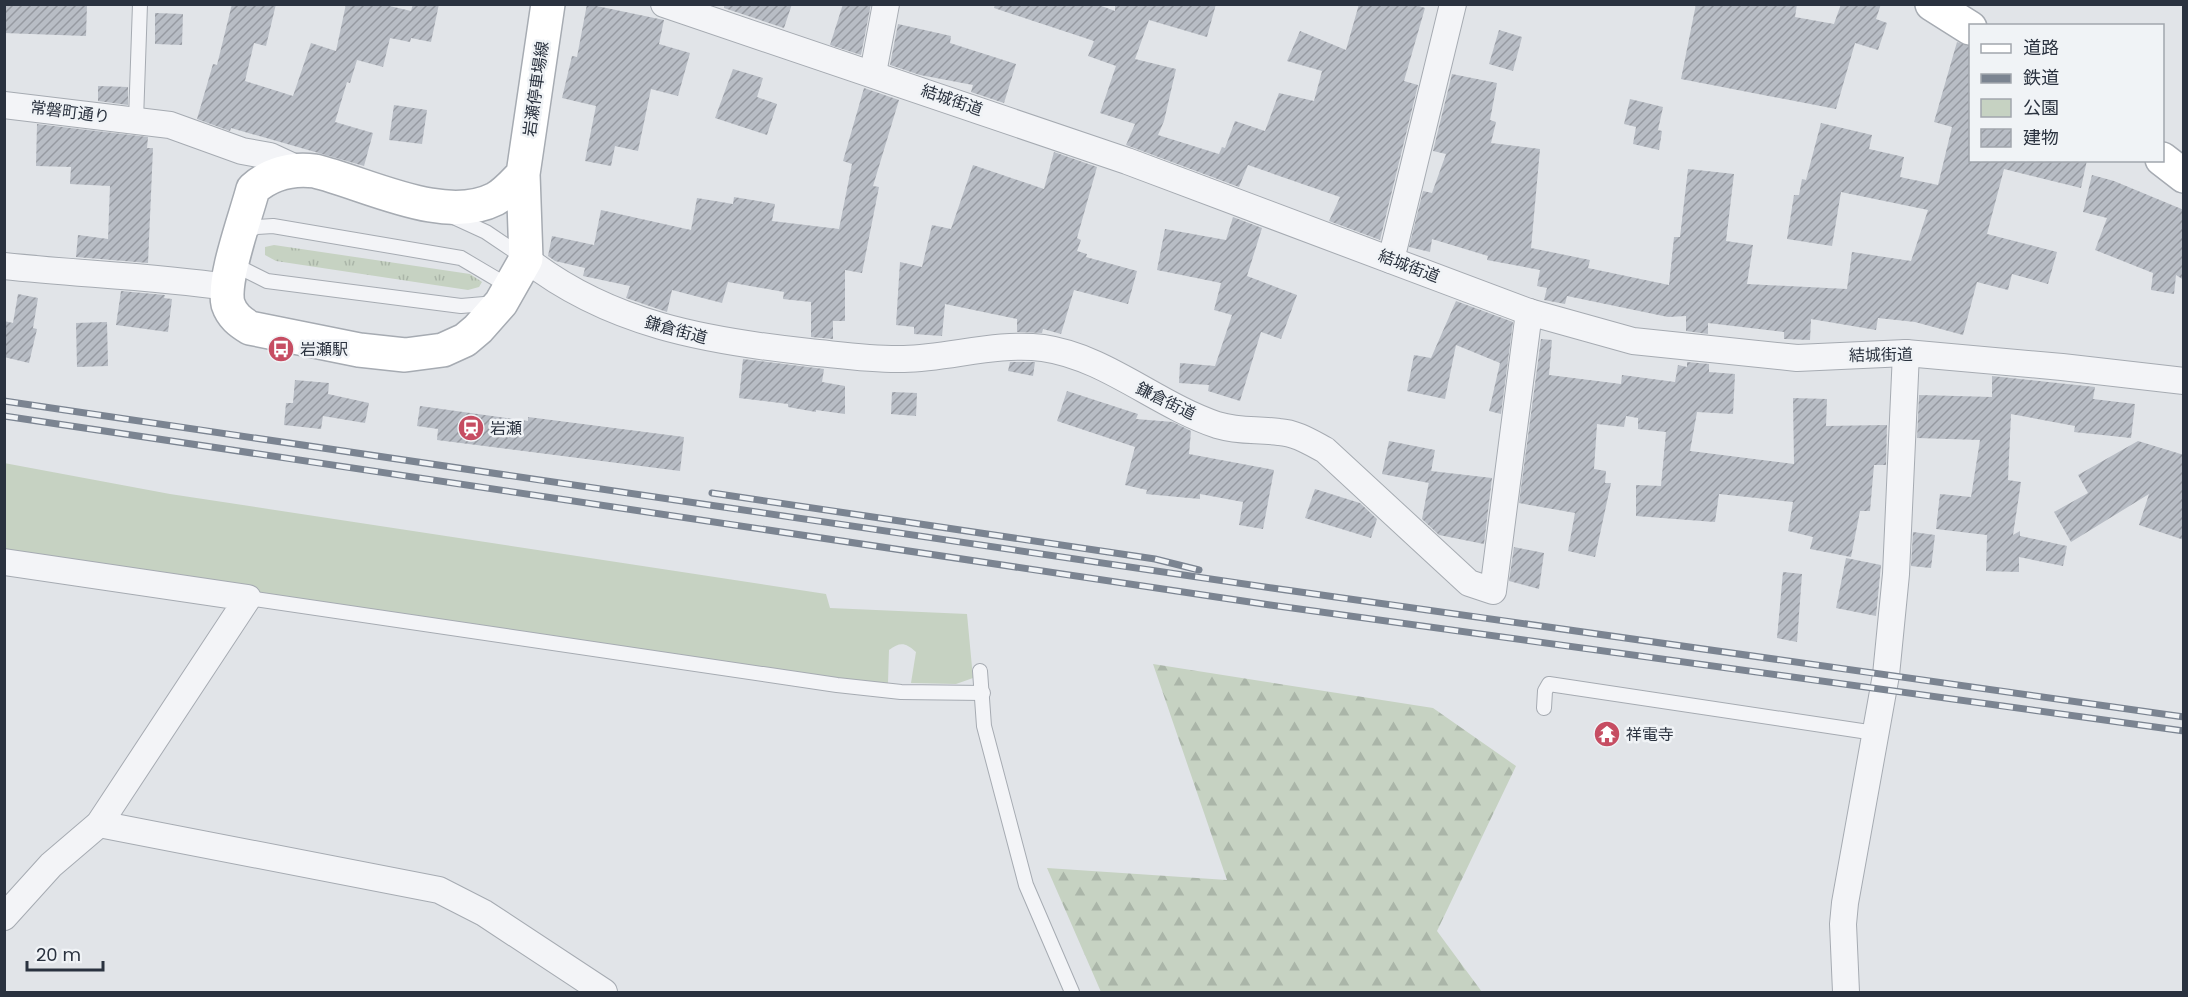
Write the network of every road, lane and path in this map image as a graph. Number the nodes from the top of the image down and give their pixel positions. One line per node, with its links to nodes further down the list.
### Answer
1 (140, 4): 10 (lane)
2 (548, 4): 14 (street, 岩瀬停車場線)
3 (664, 4): 8 (street, 結城街道)
4 (886, 4): 8 (street)
5 (1453, 4): 19 (street)
6 (1932, 4): 7 (street)
7 (1969, 27)
8 (873, 73): 19 (street, 結城街道)
9 (4, 105): 10 (street, 常磐町通り)
10 (136, 120): 11 (street, 常磐町通り)
11 (242, 151): 13 (street, 常磐町通り); 16 (street)
12 (2164, 160): 15 (street)
13 (298, 169): 16 (street); 17 (street)
14 (524, 174): 17 (street); 22 (street, 岩瀬停車場線)
15 (2184, 176)
16 (253, 189): 18 (street)
17 (430, 207): 22 (lane)
18 (242, 232): 21 (street); 22 (lane)
19 (1391, 260): 23 (street, 結城街道)
20 (4, 266): 21 (street)
21 (229, 275): 22 (lane); 22 (street)
22 (512, 283): 23 (street, 鎌倉街道)
23 (1529, 312): 24 (street, 結城街道)
24 (1906, 353): 25 (street, 結城街道); 31 (street)
25 (2184, 381)
26 (4, 562): 27 (street)
27 (248, 598): 29 (lane); 32 (street)
28 (980, 671): 29 (lane)
29 (983, 693): 35 (lane)
30 (1544, 708): 31 (lane)
31 (1875, 734): 36 (street)
32 (99, 824): 33 (street); 34 (street)
33 (4, 917)
34 (604, 993)
35 (1072, 993)
36 (1845, 993)

